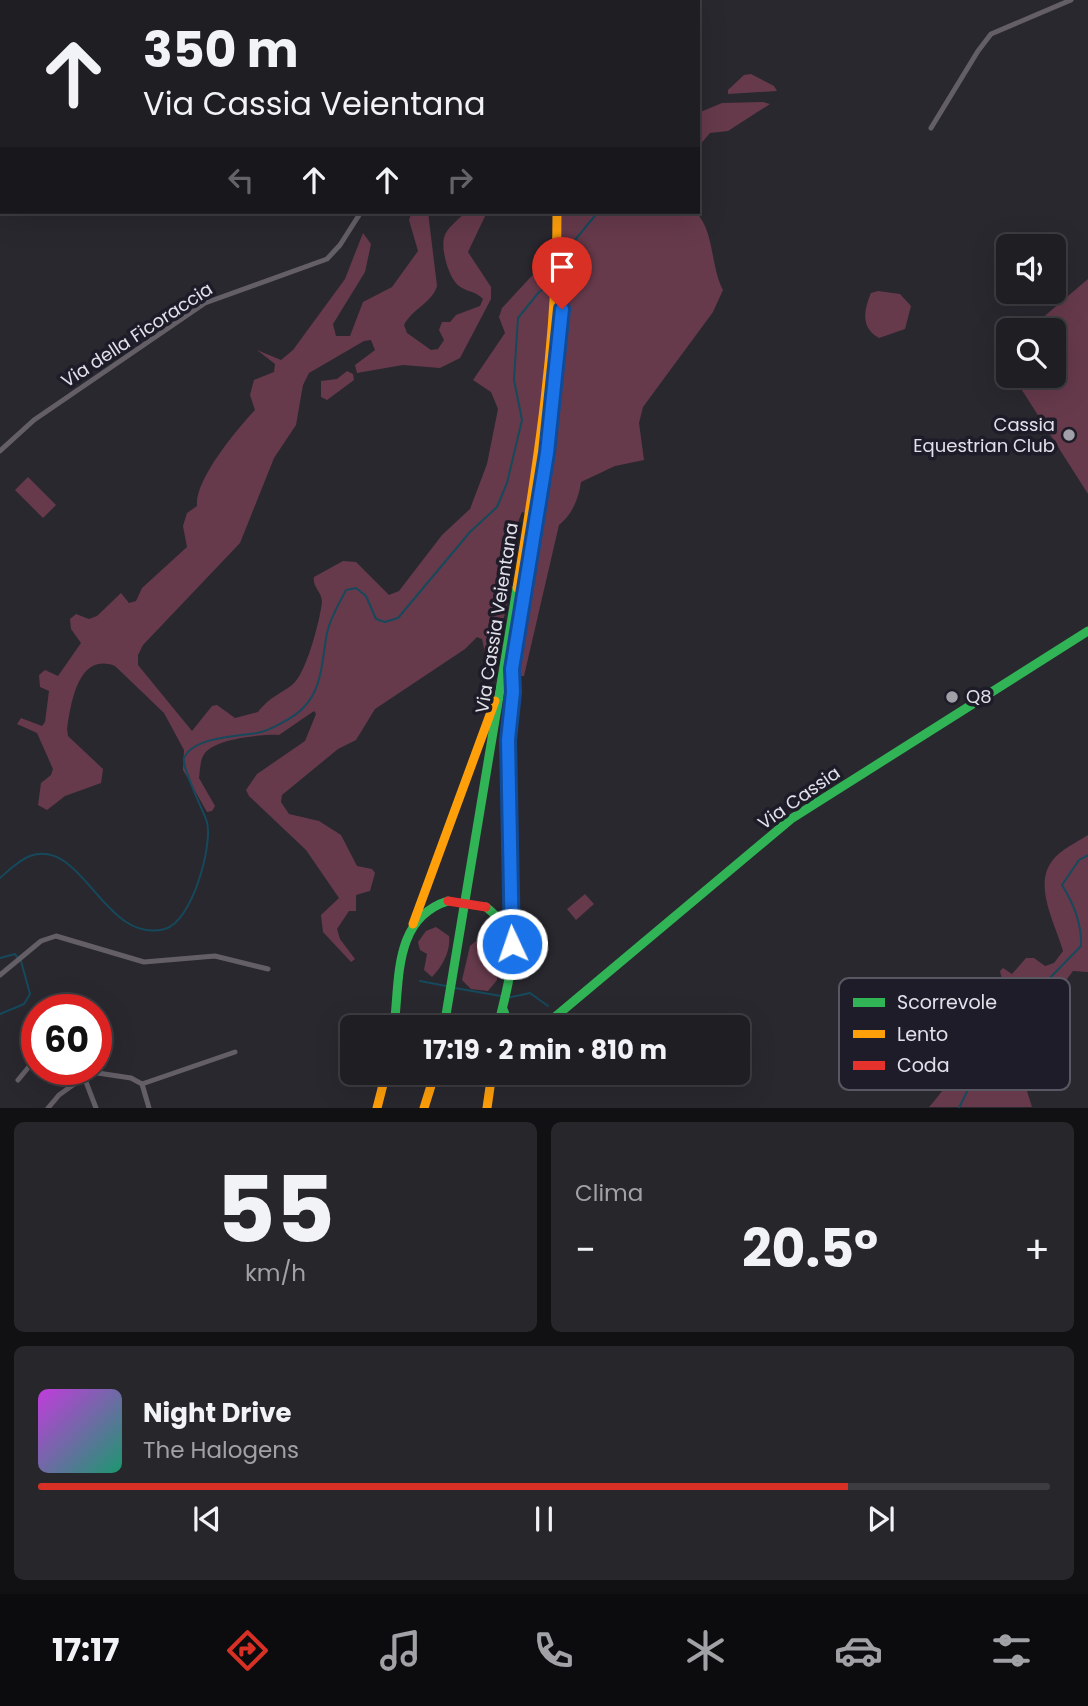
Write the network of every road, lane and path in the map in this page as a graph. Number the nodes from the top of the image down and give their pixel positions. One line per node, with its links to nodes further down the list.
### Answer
1 (1071, 0): 2 (street)
2 (931, 128)
3 (360, 214): 6 (street, Via della Ficoraccia)
4 (557, 214): 7 (main road, Via Cassia Veientana)
5 (563, 214): 7 (main road, Via Cassia Veientana)
6 (0, 451)
7 (533, 520): 9 (main road, Via Cassia Veientana); 10 (main road, Via Cassia Veientana)
8 (1088, 631): 23 (main road, Via Cassia)
9 (510, 641): 11 (main road); 15 (main road, Via Cassia Veientana)
10 (512, 669): 12 (main road); 15 (main road, Via Cassia Veientana)
11 (413, 924): 12 (main road, bridge); 18 (main road)
12 (510, 934): 17 (main road)
13 (268, 969): 14 (street)
14 (0, 975)
15 (455, 979): 16 (main road, Via Cassia Veientana)
16 (453, 992): 19 (main road, Via Cassia Veientana); 20 (main road, Via Cassia Veientana)
17 (502, 999): 21 (main road); 22 (main road)
18 (396, 1015)
19 (447, 1015)
20 (452, 1015)
21 (500, 1015)
22 (506, 1015)
23 (556, 1015)
24 (234, 1052): 28 (street)
25 (112, 1074): 28 (street)
26 (21, 1076): 27 (street)
27 (18, 1080)
28 (142, 1084): 39 (street)
29 (74, 1085): 37 (street)
30 (87, 1085): 38 (street)
31 (383, 1085): 40 (main road)
32 (431, 1085): 41 (main road)
33 (438, 1085): 42 (main road)
34 (490, 1085): 36 (main road)
35 (493, 1085): 36 (main road)
36 (488, 1096): 43 (main road)
37 (48, 1108)
38 (96, 1108)
39 (149, 1108)
40 (377, 1108)
41 (424, 1108)
42 (431, 1108)
43 (487, 1108)

